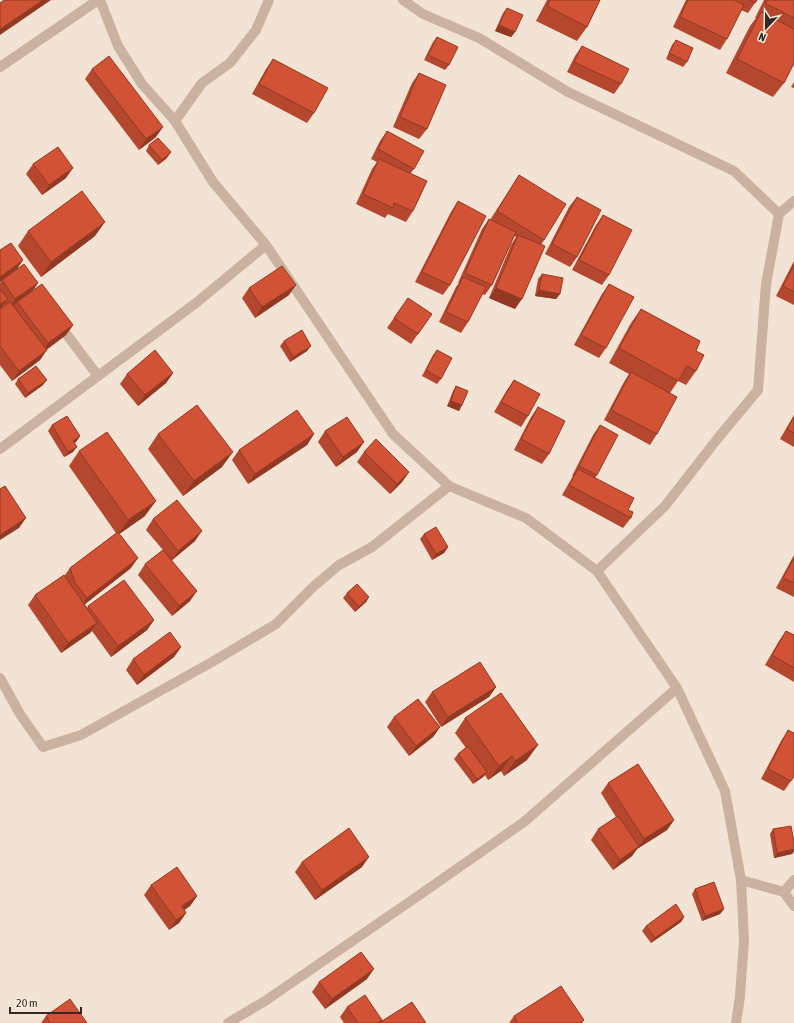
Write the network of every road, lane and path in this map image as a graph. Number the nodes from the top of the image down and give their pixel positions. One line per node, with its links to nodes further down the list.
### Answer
1 (99, 0): 4 (street); 5 (street)
2 (269, 0): 5 (street)
3 (403, 0): 7 (street)
4 (0, 67)
5 (175, 121): 8 (street)
6 (794, 201): 7 (street)
7 (779, 214): 13 (street)
8 (266, 245): 10 (street); 12 (street)
9 (51, 313): 10 (street)
10 (98, 376): 11 (street)
11 (0, 449)
12 (449, 486): 13 (street); 14 (street)
13 (597, 571): 15 (street)
14 (0, 678)
15 (677, 688): 16 (street); 20 (street)
16 (741, 880): 18 (street); 21 (street)
17 (794, 880): 18 (street)
18 (784, 892): 19 (street)
19 (794, 906)
20 (228, 1023)
21 (736, 1023)

